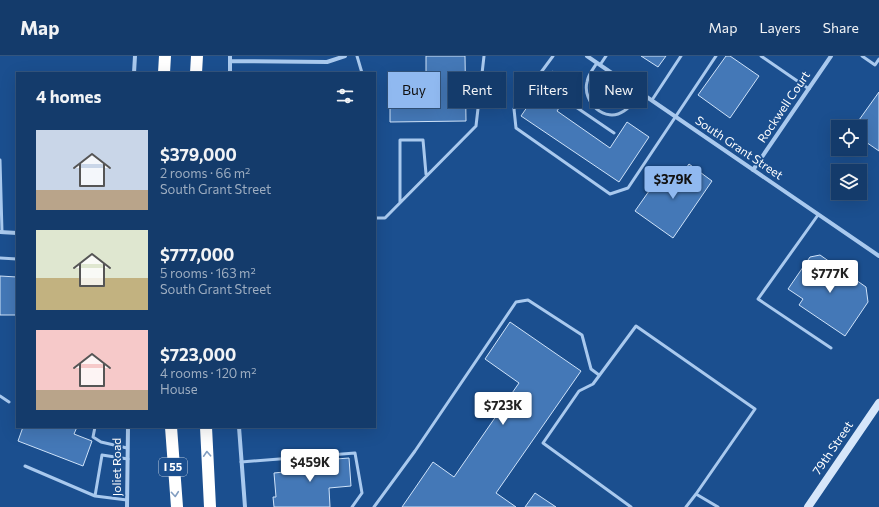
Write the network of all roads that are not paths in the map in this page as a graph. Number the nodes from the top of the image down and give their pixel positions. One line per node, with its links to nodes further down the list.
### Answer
1 (134, 56): 19 (street)
2 (165, 56): 20 (highway)
3 (197, 56): 21 (highway)
4 (230, 56): 17 (street)
5 (345, 56): 17 (street)
6 (357, 56): 23 (lane)
7 (484, 56): 36 (lane)
8 (553, 56): 31 (lane)
9 (587, 56): 18 (street, South Grant Street)
10 (606, 56): 18 (lane)
11 (681, 56): 27 (lane)
12 (716, 56): 31 (lane)
13 (761, 56): 25 (lane)
14 (831, 56): 25 (street, Rockwell Court)
15 (862, 56): 16 (lane)
16 (879, 59)
17 (230, 61): 22 (street)
18 (598, 64): 24 (street, South Grant Street); 30 (lane)
19 (134, 72)
20 (164, 72)
21 (196, 72)
22 (230, 72)
23 (362, 72)
24 (610, 72)
25 (809, 88): 35 (street, Rockwell Court)
26 (647, 97): 27 (street, South Grant Street)
27 (652, 100): 31 (street, South Grant Street)
28 (577, 108): 32 (lane)
29 (626, 108): 30 (lane)
30 (598, 110): 32 (lane)
31 (677, 117): 35 (street, South Grant Street)
32 (592, 118): 33 (lane)
33 (614, 133)
34 (0, 160): 40 (lane)
35 (753, 170): 38 (street, South Grant Street)
36 (426, 174): 37 (lane); 37 (lane)
37 (400, 202): 39 (lane)
38 (818, 214): 42 (street, South Grant Street); 45 (lane)
39 (376, 218)
40 (1, 232): 41 (street)
41 (16, 233)
42 (879, 256)
43 (0, 258): 44 (lane)
44 (16, 259)
45 (831, 348)
46 (600, 376): 59 (lane); 67 (lane); 68 (lane)
47 (0, 396): 48 (lane)
48 (9, 402)
49 (879, 403): 71 (street, 79th Street)
50 (95, 428): 55 (lane)
51 (128, 428): 55 (street, Joliet Road)
52 (171, 428): 63 (highway, I 55, one-way to 63)
53 (206, 428): 64 (highway, one-way to 53)
54 (238, 428): 57 (street)
55 (127, 448): 56 (street, Joliet Road)
56 (128, 459): 60 (lane); 61 (street, Joliet Road)
57 (241, 462): 65 (street); 66 (lane)
58 (25, 466): 60 (lane)
59 (696, 494): 69 (lane); 70 (lane)
60 (95, 496): 61 (lane)
61 (127, 500): 62 (street, Joliet Road)
62 (127, 507)
63 (177, 507)
64 (210, 507)
65 (245, 507)
66 (352, 507)
67 (374, 507)
68 (632, 507)
69 (686, 507)
70 (718, 507)
71 (808, 507)

